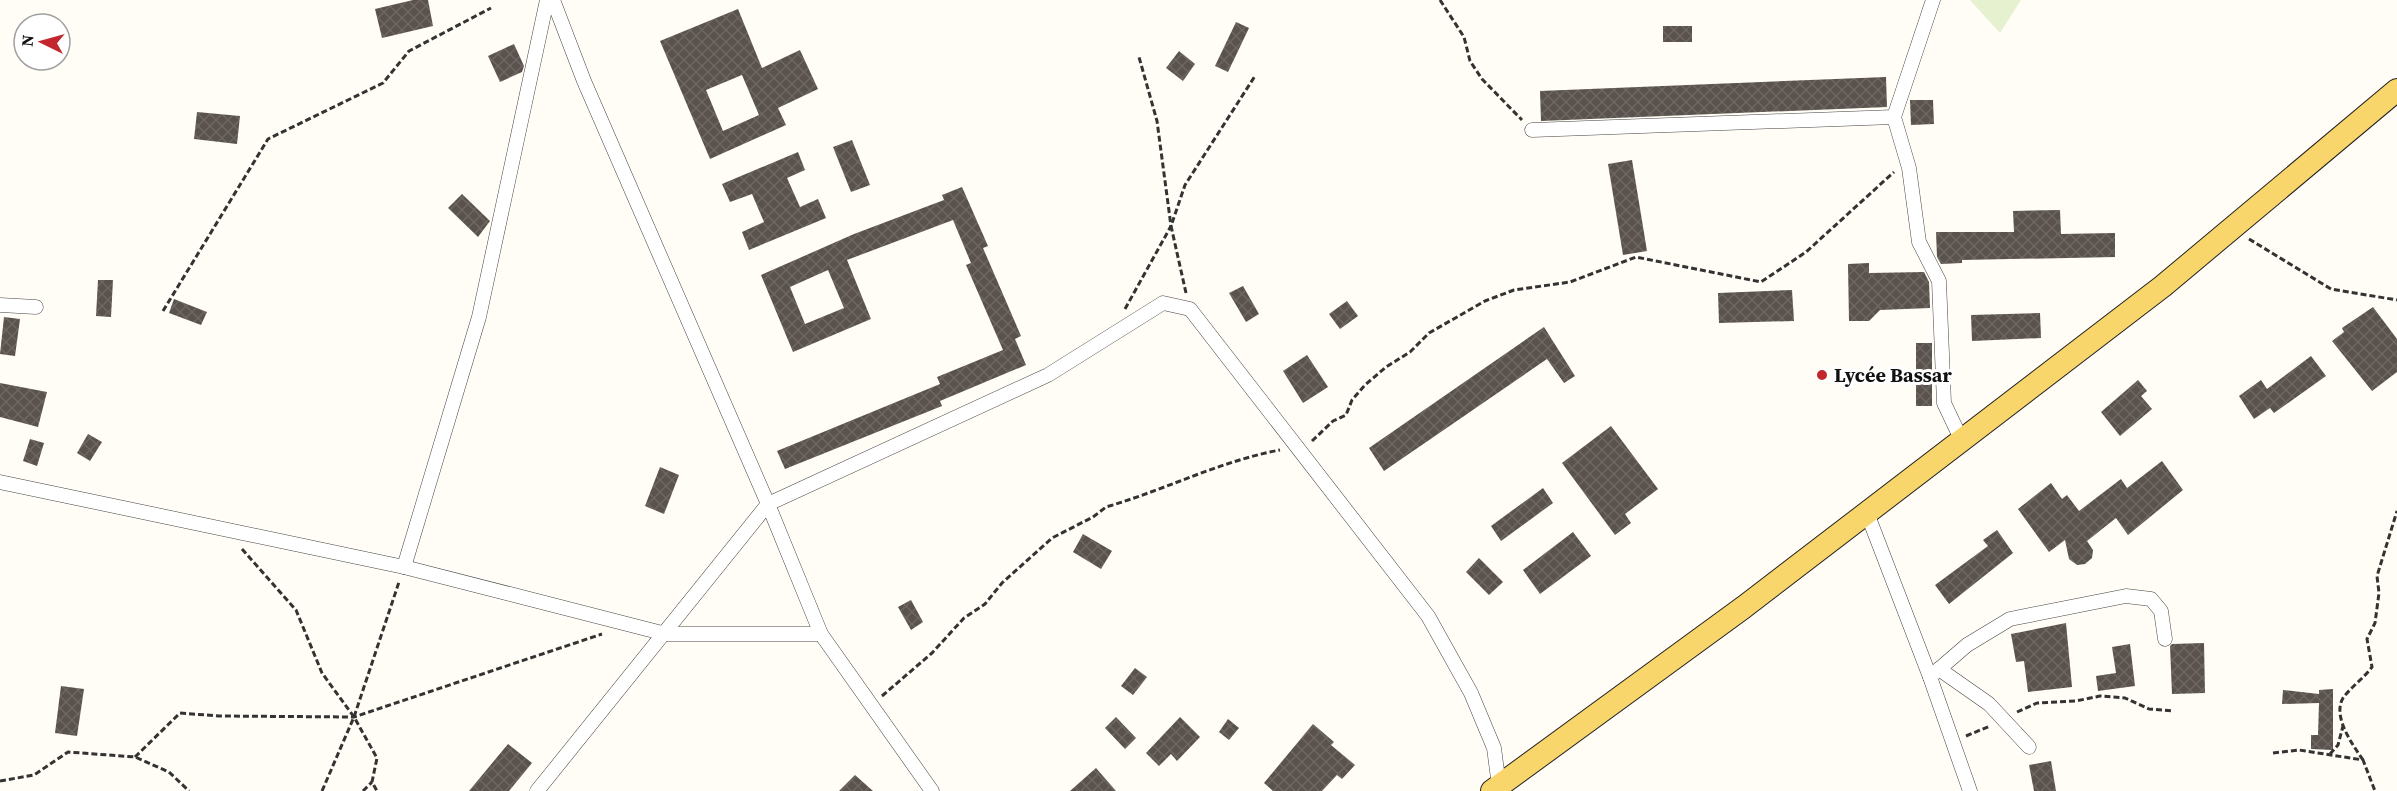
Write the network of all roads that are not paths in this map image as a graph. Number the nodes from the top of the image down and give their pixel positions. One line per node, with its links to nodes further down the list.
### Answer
1 (547, 0): 13 (street)
2 (552, 0): 11 (street)
3 (1933, 0): 5 (street)
4 (2397, 90): 9 (main road)
5 (1894, 117): 6 (street); 9 (street)
6 (1532, 130)
7 (0, 305): 8 (street)
8 (36, 307)
9 (1962, 441): 12 (main road)
10 (0, 482): 13 (street)
11 (768, 504): 14 (street); 15 (street); 19 (street)
12 (1868, 513): 17 (street); 19 (main road)
13 (404, 567): 14 (street)
14 (666, 634): 15 (street); 20 (street)
15 (821, 634): 21 (street)
16 (2165, 639): 17 (street)
17 (1935, 673): 18 (street); 22 (street)
18 (2029, 747)
19 (1499, 789)
20 (537, 791)
21 (932, 791)
22 (1970, 791)

